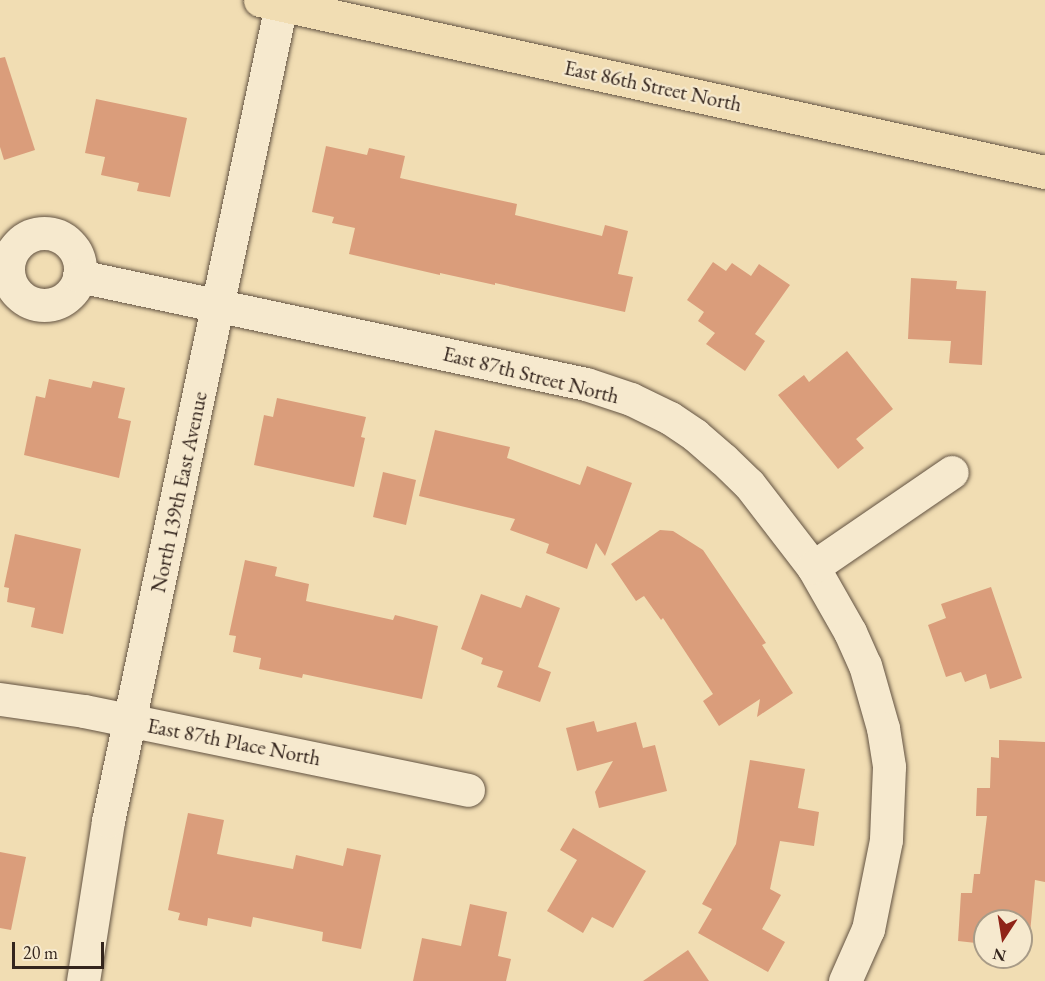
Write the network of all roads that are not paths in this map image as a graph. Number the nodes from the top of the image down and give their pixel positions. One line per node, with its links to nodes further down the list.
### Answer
1 (271, 2): 2 (main road, East 86th Street North); 4 (street, North 139th East Avenue)
2 (1045, 172)
3 (80, 276): 4 (street, East 87th Street North)
4 (219, 306): 6 (street, East 87th Street North); 8 (street, North 139th East Avenue)
5 (952, 472): 6 (street)
6 (813, 567): 11 (street, East 87th Street North)
7 (0, 699): 8 (street, East 87th Place North)
8 (129, 721): 9 (street, East 87th Place North); 10 (street, North 139th East Avenue)
9 (468, 790)
10 (83, 981)
11 (845, 981)

